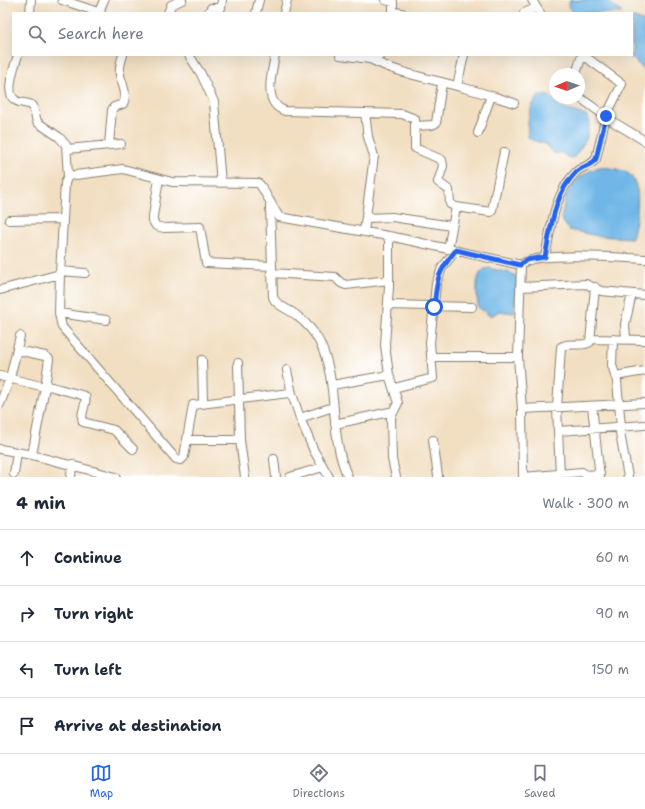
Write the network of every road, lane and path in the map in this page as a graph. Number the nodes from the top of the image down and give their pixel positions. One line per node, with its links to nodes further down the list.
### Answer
1 (31, 0): 11 (street)
2 (62, 0): 12 (street)
3 (104, 0): 13 (street)
4 (182, 0): 14 (street)
5 (222, 0): 15 (street)
6 (259, 0): 16 (street)
7 (287, 0): 17 (street)
8 (385, 0): 18 (street)
9 (532, 0): 10 (street)
10 (538, 10)
11 (30, 12)
12 (97, 12)
13 (100, 12)
14 (168, 12)
15 (209, 12)
16 (256, 12)
17 (284, 12)
18 (396, 12)
19 (18, 56): 42 (street)
20 (123, 56): 41 (street)
21 (190, 56): 46 (street)
22 (275, 56): 35 (street)
23 (348, 56): 28 (street)
24 (380, 56): 28 (street)
25 (464, 56): 31 (street)
26 (583, 56): 29 (street)
27 (584, 56): 36 (street)
28 (370, 59): 30 (street)
29 (578, 68)
30 (442, 83): 31 (street); 37 (street)
31 (457, 86): 32 (street)
32 (491, 96): 34 (street); 38 (street)
33 (585, 101): 36 (street)
34 (514, 103)
35 (365, 113): 37 (street); 49 (street)
36 (606, 116): 39 (street); 56 (street)
37 (416, 126): 48 (street)
38 (478, 134)
39 (644, 138)
40 (121, 144): 41 (street)
41 (109, 145): 42 (street)
42 (67, 149): 44 (street)
43 (504, 152): 48 (street)
44 (68, 176): 45 (street); 50 (street)
45 (160, 179): 46 (street); 59 (street)
46 (221, 183): 47 (street)
47 (270, 203): 53 (street); 59 (street)
48 (456, 207): 52 (street)
49 (366, 218): 52 (street); 53 (street)
50 (63, 219): 51 (street); 60 (street)
51 (9, 220)
52 (452, 226): 55 (street)
53 (364, 232): 54 (street)
54 (389, 236): 55 (street); 62 (street)
55 (452, 250): 58 (street); 69 (street)
56 (545, 257): 57 (street); 58 (street)
57 (645, 259)
58 (520, 265): 63 (street)
59 (271, 270): 62 (street); 89 (street)
60 (60, 272): 61 (street); 65 (street); 71 (street)
61 (85, 273)
62 (389, 280): 68 (street)
63 (520, 286): 64 (street); 80 (street)
64 (595, 287): 66 (street); 74 (street)
65 (0, 290)
66 (632, 294): 67 (street); 76 (street)
67 (645, 296)
68 (388, 305): 69 (street); 85 (street)
69 (434, 307): 70 (street); 79 (street)
70 (472, 307)
71 (59, 313): 72 (street); 109 (street)
72 (106, 320)
73 (20, 336): 78 (street)
74 (591, 339): 75 (street); 100 (street)
75 (613, 339): 76 (street); 87 (street)
76 (626, 339): 77 (street)
77 (645, 340)
78 (17, 350): 88 (street); 90 (street)
79 (431, 357): 80 (street); 91 (street)
80 (518, 357): 101 (street)
81 (202, 360): 94 (street)
82 (238, 363): 93 (street)
83 (287, 370): 92 (street)
84 (645, 371): 87 (street)
85 (389, 375): 89 (street); 91 (street)
86 (0, 376): 88 (street)
87 (615, 376): 97 (street)
88 (10, 378): 90 (street); 96 (street)
89 (332, 385): 99 (street)
90 (45, 386): 113 (street); 115 (street)
91 (394, 388): 102 (street)
92 (292, 394): 93 (street); 103 (street)
93 (238, 399): 94 (street); 110 (street)
94 (203, 403): 109 (street)
95 (645, 403): 97 (street)
96 (0, 404)
97 (619, 404): 98 (street); 106 (street)
98 (592, 406): 100 (street); 107 (street)
99 (333, 407): 103 (street); 104 (street)
100 (557, 408): 101 (street); 108 (street)
101 (522, 409): 132 (street)
102 (394, 411): 104 (street); 130 (street)
103 (300, 418): 118 (street)
104 (335, 424): 129 (street)
105 (645, 425): 106 (street)
106 (620, 427): 107 (street); 133 (street)
107 (595, 429): 108 (street); 123 (street)
108 (558, 431): 120 (street)
109 (187, 440): 110 (street)
110 (240, 440): 126 (street)
111 (433, 440): 131 (street)
112 (0, 449): 114 (street)
113 (133, 449)
114 (17, 452): 115 (street); 119 (street)
115 (32, 455): 117 (street)
116 (274, 459): 127 (street)
117 (72, 464): 121 (street); 124 (street)
118 (323, 467): 122 (street); 128 (street)
119 (14, 474)
120 (560, 474): 123 (street); 132 (street)
121 (103, 475): 125 (street)
122 (294, 476)
123 (600, 476)
124 (71, 477)
125 (116, 477)
126 (245, 477)
127 (276, 477)
128 (329, 477)
129 (348, 477)
130 (396, 477)
131 (435, 477)
132 (523, 477)
133 (628, 477)

